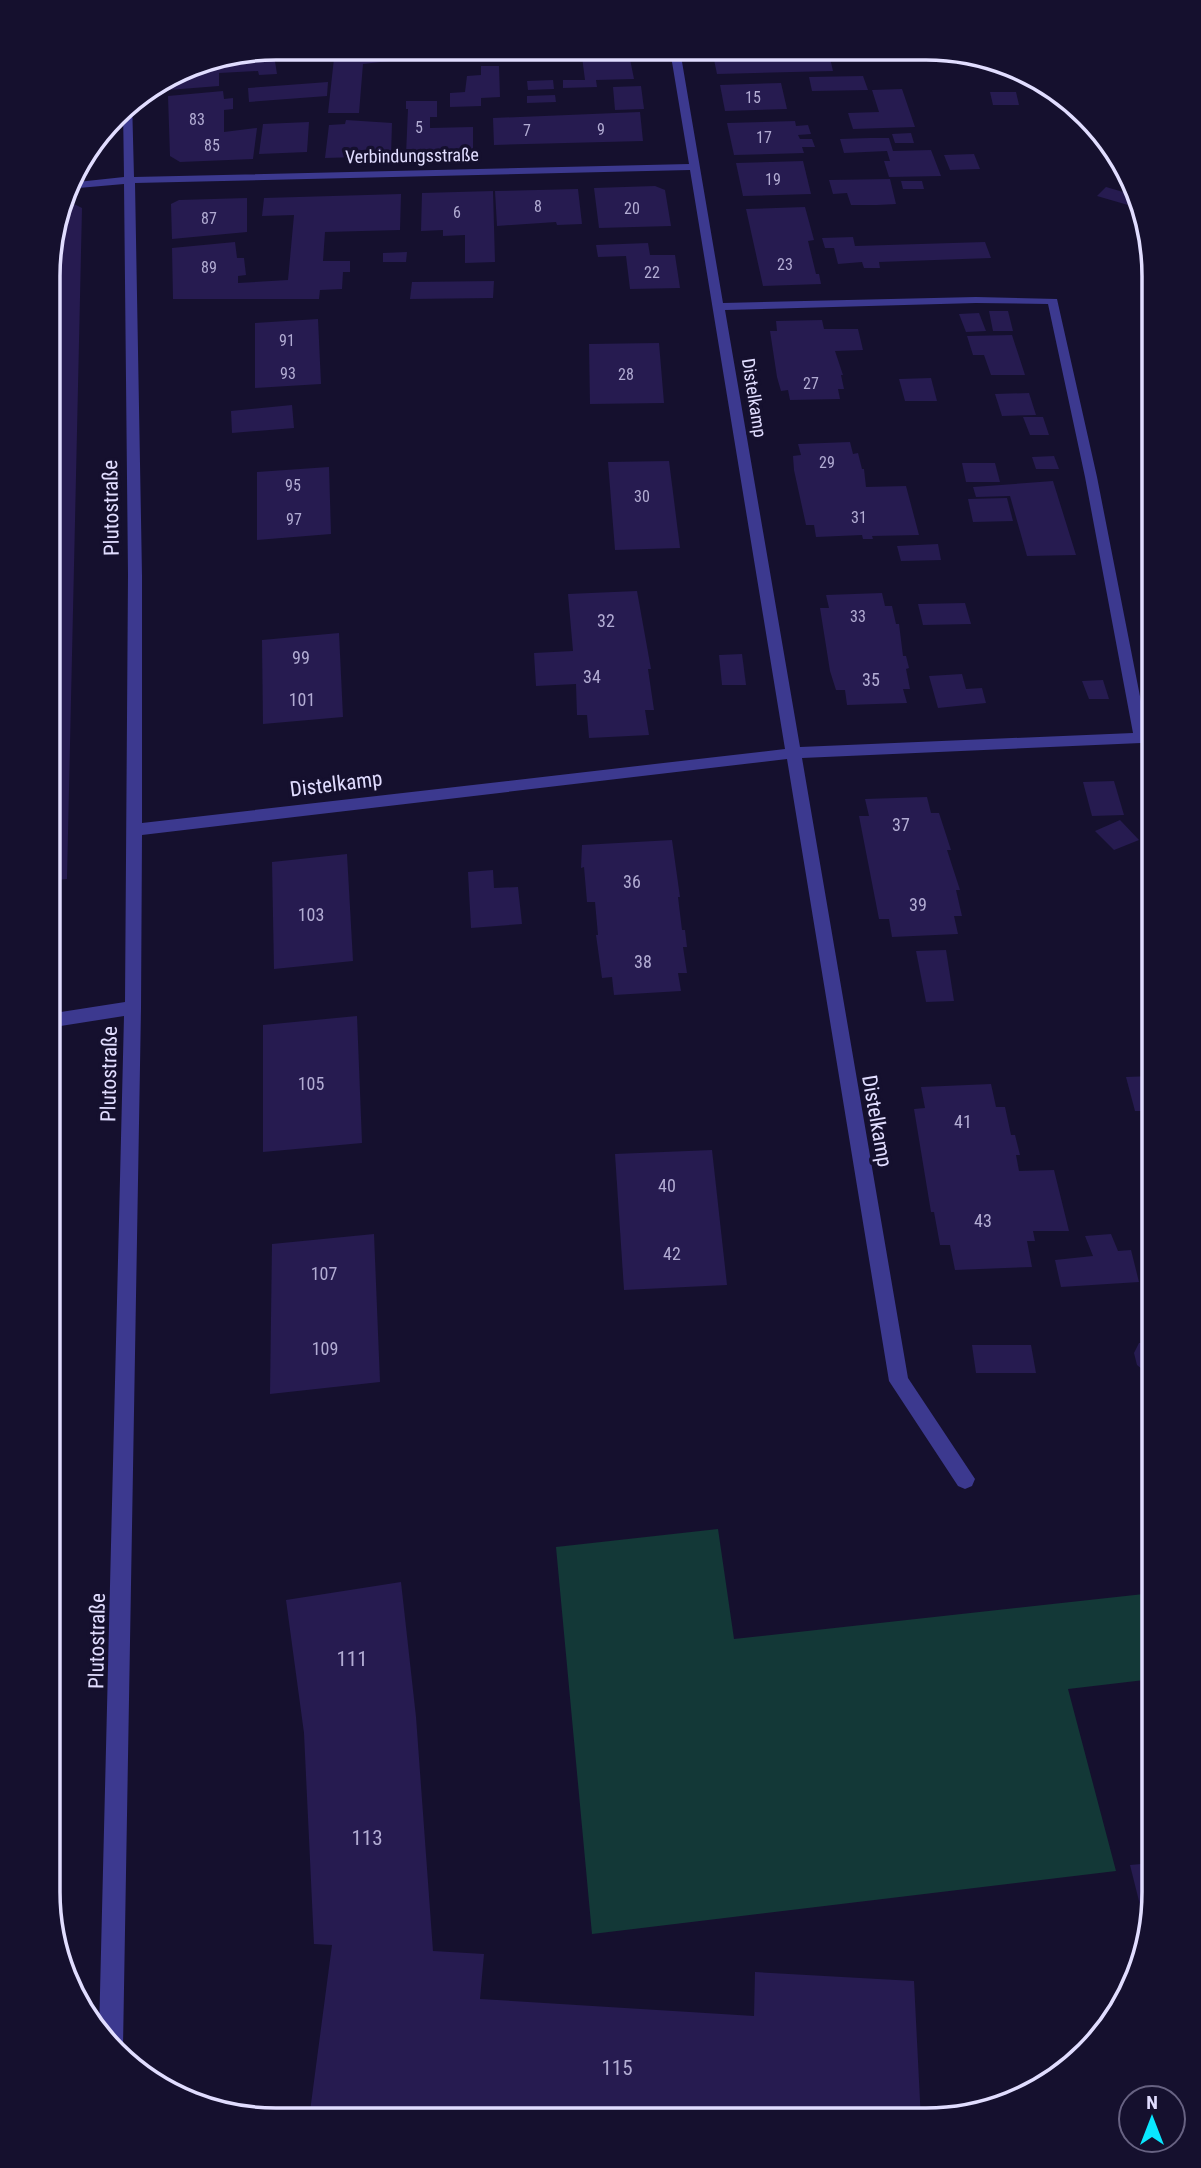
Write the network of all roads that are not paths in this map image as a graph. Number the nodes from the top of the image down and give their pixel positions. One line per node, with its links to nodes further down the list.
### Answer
1 (677, 60): 3 (street, Distelkamp)
2 (128, 118): 4 (street, Plutostraße)
3 (695, 167): 4 (street, Verbindungsstraße); 6 (street, Distelkamp)
4 (130, 180): 5 (street, Verbindungsstraße); 10 (street, Plutostraße)
5 (80, 185)
6 (719, 307): 7 (street); 9 (street, Distelkamp)
7 (1142, 713)
8 (1142, 737): 9 (street, Distelkamp)
9 (793, 753): 10 (street, Distelkamp); 13 (street, Distelkamp)
10 (134, 830): 11 (street, Plutostraße)
11 (133, 1008): 12 (street); 14 (street, Plutostraße)
12 (60, 1019)
13 (965, 1479)
14 (111, 2033)

